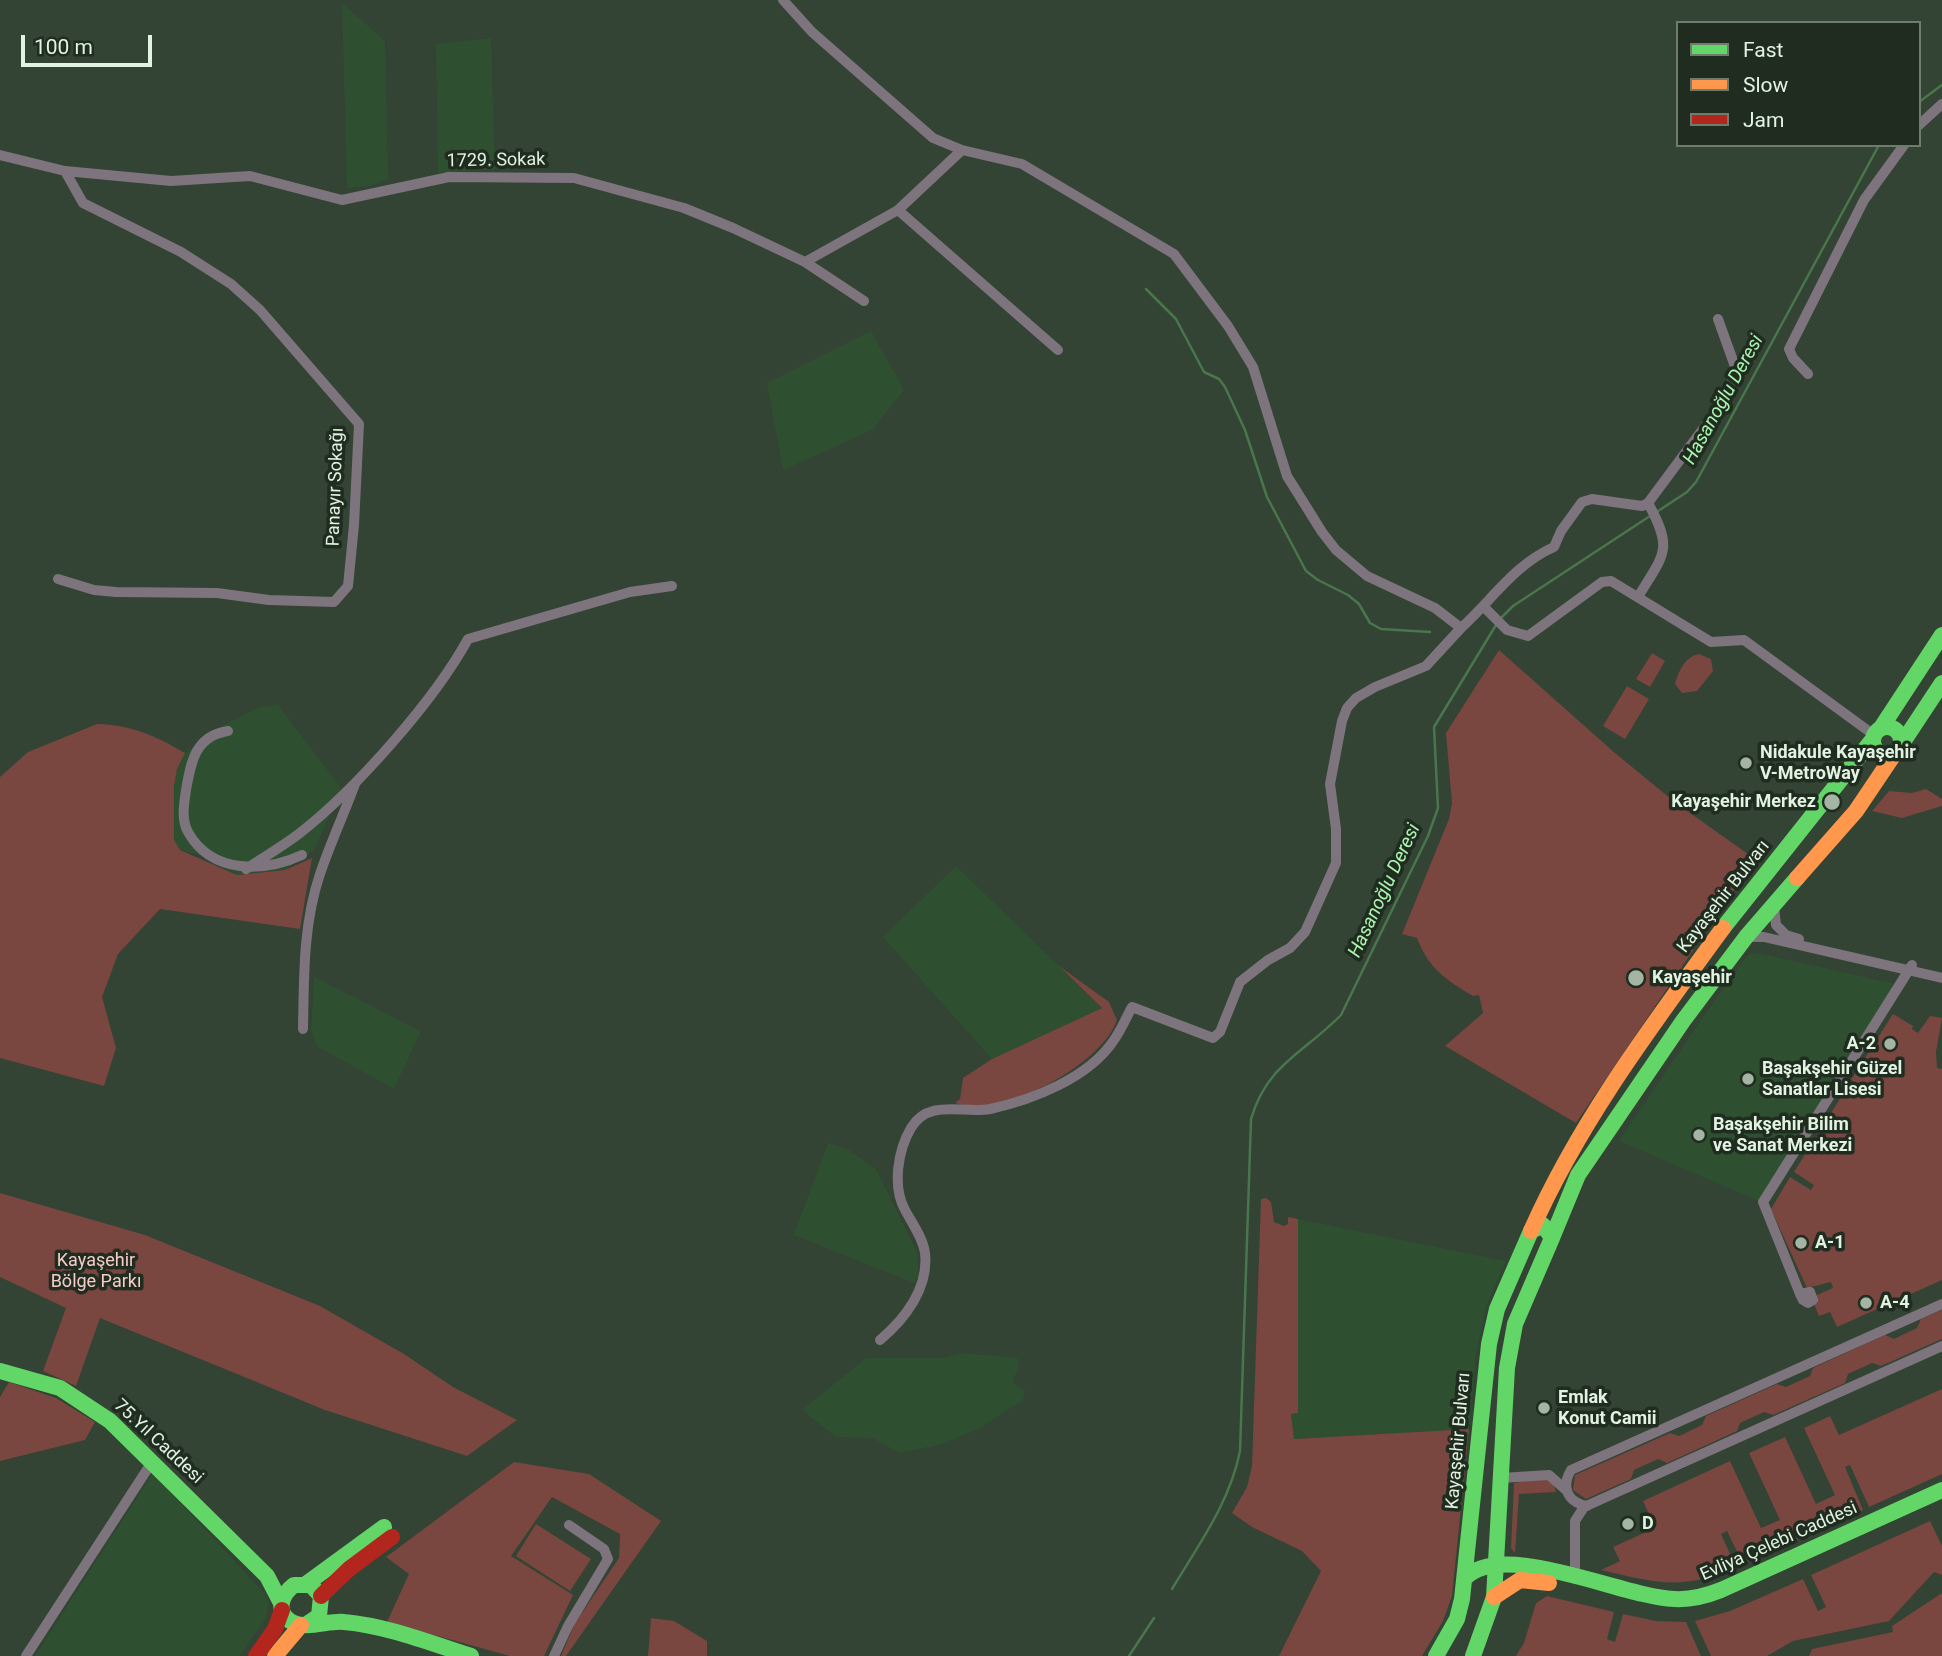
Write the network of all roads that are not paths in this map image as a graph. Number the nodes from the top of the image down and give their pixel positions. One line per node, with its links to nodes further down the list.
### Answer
1 (783, 0): 5 (street)
2 (1942, 104): 3 (street)
3 (1921, 123)
4 (1903, 147): 13 (street)
5 (961, 150): 8 (street); 19 (street)
6 (0, 155): 7 (street)
7 (65, 171): 9 (street, 1729. Sokak); 15 (street, Panayır Sokağı)
8 (898, 210): 9 (street); 12 (street)
9 (805, 262): 10 (street, 1729. Sokak)
10 (864, 301)
11 (1718, 319): 14 (street)
12 (1058, 350)
13 (1808, 374)
14 (1652, 511): 17 (street); 18 (street)
15 (58, 579)
16 (672, 586): 25 (street)
17 (1638, 597): 18 (street); 23 (street)
18 (1488, 612): 19 (street)
19 (1461, 628): 38 (street)
20 (1942, 635): 23 (main road, Kayaşehir Bulvarı)
21 (1942, 683): 24 (main road)
22 (228, 731): 27 (street)
23 (1876, 734): 24 (main road); 24 (main road); 34 (main road, Kayaşehir Bulvarı)
24 (1898, 749): 28 (main road)
25 (356, 782): 27 (street); 33 (street)
26 (302, 855): 27 (street)
27 (246, 869)
28 (1774, 905): 29 (main road); 30 (street)
29 (1746, 937): 30 (street); 35 (main road)
30 (1910, 967): 31 (street); 32 (street); 36 (street)
31 (1942, 972)
32 (1942, 978)
33 (303, 1029)
34 (1531, 1231): 35 (main road); 51 (main road, Kayaşehir Bulvarı)
35 (1552, 1238): 42 (main road)
36 (1800, 1294)
37 (1942, 1304): 43 (street)
38 (880, 1340)
39 (1942, 1346): 46 (street)
40 (0, 1371): 41 (main road, 75.Yıl Caddesi)
41 (152, 1462): 50 (main road, 75.Yıl Caddesi); 59 (street)
42 (1501, 1478): 43 (street); 49 (main road)
43 (1566, 1490): 46 (street)
44 (1942, 1490): 48 (main road, Evliya Çelebi Caddesi)
45 (1942, 1501): 48 (main road, Evliya Çelebi Caddesi)
46 (1587, 1506): 52 (street)
47 (569, 1525): 63 (street)
48 (1875, 1526): 52 (main road, Evliya Çelebi Caddesi); 54 (main road, Evliya Çelebi Caddesi)
49 (1493, 1564): 51 (main road); 52 (main road, Evliya Çelebi Caddesi); 54 (main road)
50 (268, 1576): 53 (main road); 56 (main road)
51 (1465, 1578): 64 (main road, Kayaşehir Bulvarı)
52 (1575, 1579)
53 (303, 1584): 55 (main road); 55 (main road); 56 (main road)
54 (1494, 1597): 65 (main road)
55 (322, 1600): 57 (main road); 58 (main road)
56 (282, 1606): 57 (main road); 60 (main road)
57 (304, 1624): 58 (main road); 61 (main road)
58 (370, 1627): 62 (main road)
59 (26, 1656)
60 (256, 1656)
61 (275, 1656)
62 (471, 1656)
63 (554, 1656)
64 (1436, 1656)
65 (1473, 1656)

